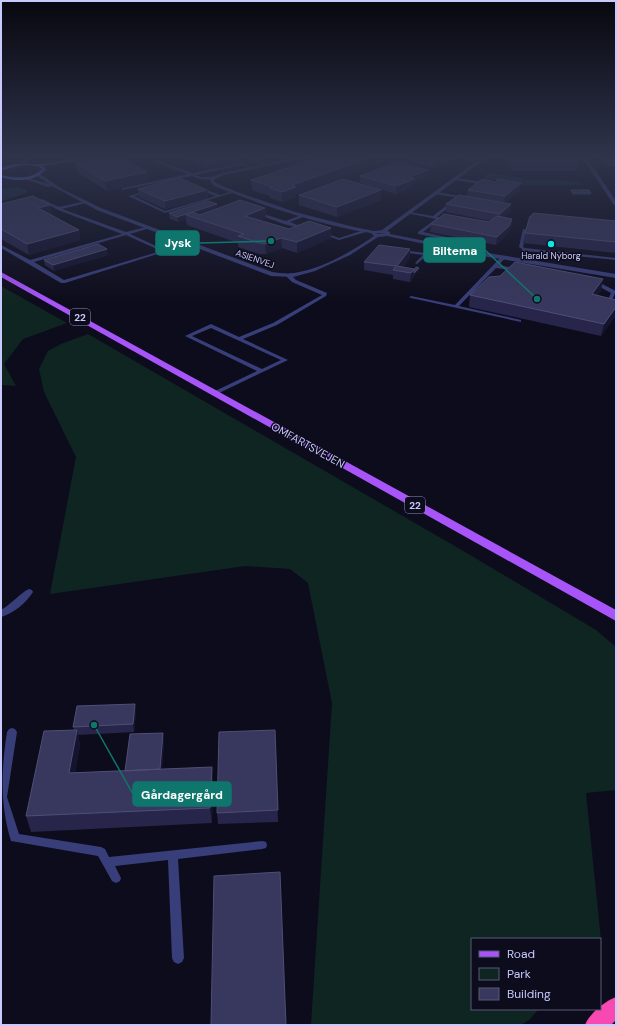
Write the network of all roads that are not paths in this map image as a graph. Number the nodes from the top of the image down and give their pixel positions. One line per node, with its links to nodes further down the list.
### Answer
1 (54, 206): 9 (lane)
2 (68, 206): 9 (lane)
3 (95, 206): 18 (street, ASIENVEJ)
4 (152, 206): 5 (lane)
5 (186, 206)
6 (271, 206): 12 (street)
7 (418, 206): 11 (street)
8 (448, 206): 13 (lane)
9 (59, 208): 24 (lane)
10 (249, 211): 16 (lane)
11 (408, 213): 13 (lane); 23 (street)
12 (302, 216): 16 (lane); 21 (street)
13 (433, 218): 14 (lane)
14 (439, 219): 15 (lane); 26 (lane)
15 (453, 221)
16 (286, 222): 17 (lane); 19 (lane)
17 (279, 225)
18 (149, 228): 24 (lane); 43 (street, ASIENVEJ)
19 (308, 229)
20 (525, 230): 31 (lane)
21 (364, 231): 22 (lane); 25 (street)
22 (316, 232)
23 (385, 233): 25 (street); 28 (street)
24 (127, 234): 37 (lane); 37 (lane)
25 (375, 234): 43 (street, ASIENVEJ)
26 (436, 236): 27 (lane); 28 (lane)
27 (468, 243)
28 (428, 244): 30 (street)
29 (1, 246): 37 (lane)
30 (436, 246): 33 (lane); 34 (street)
31 (524, 249): 35 (lane); 36 (lane)
32 (399, 250): 33 (lane)
33 (426, 254): 38 (lane)
34 (503, 258): 36 (street); 39 (lane)
35 (616, 259)
36 (520, 261): 42 (street)
37 (30, 262)
38 (417, 263)
39 (495, 266): 40 (lane); 49 (lane)
40 (525, 271)
41 (1, 274): 53 (main road, OMFARTSVEJEN / 22)
42 (606, 274): 44 (street); 46 (lane)
43 (288, 275): 51 (lane)
44 (616, 276)
45 (593, 283): 46 (lane)
46 (600, 285): 48 (lane)
47 (410, 297): 49 (lane)
48 (608, 304)
49 (456, 307): 50 (lane)
50 (519, 321)
51 (238, 339): 52 (lane); 52 (lane)
52 (262, 371): 53 (lane)
53 (215, 393): 56 (main road, OMFARTSVEJEN / 22)
54 (29, 592): 55 (street)
55 (1, 614)
56 (616, 616)
57 (12, 732): 58 (lane)
58 (3, 809): 61 (lane)
59 (262, 845): 60 (lane)
60 (173, 855): 61 (lane); 63 (lane)
61 (107, 862): 62 (lane)
62 (116, 878)
63 (178, 958)
64 (616, 1007): 65 (highway)
65 (595, 1025)

